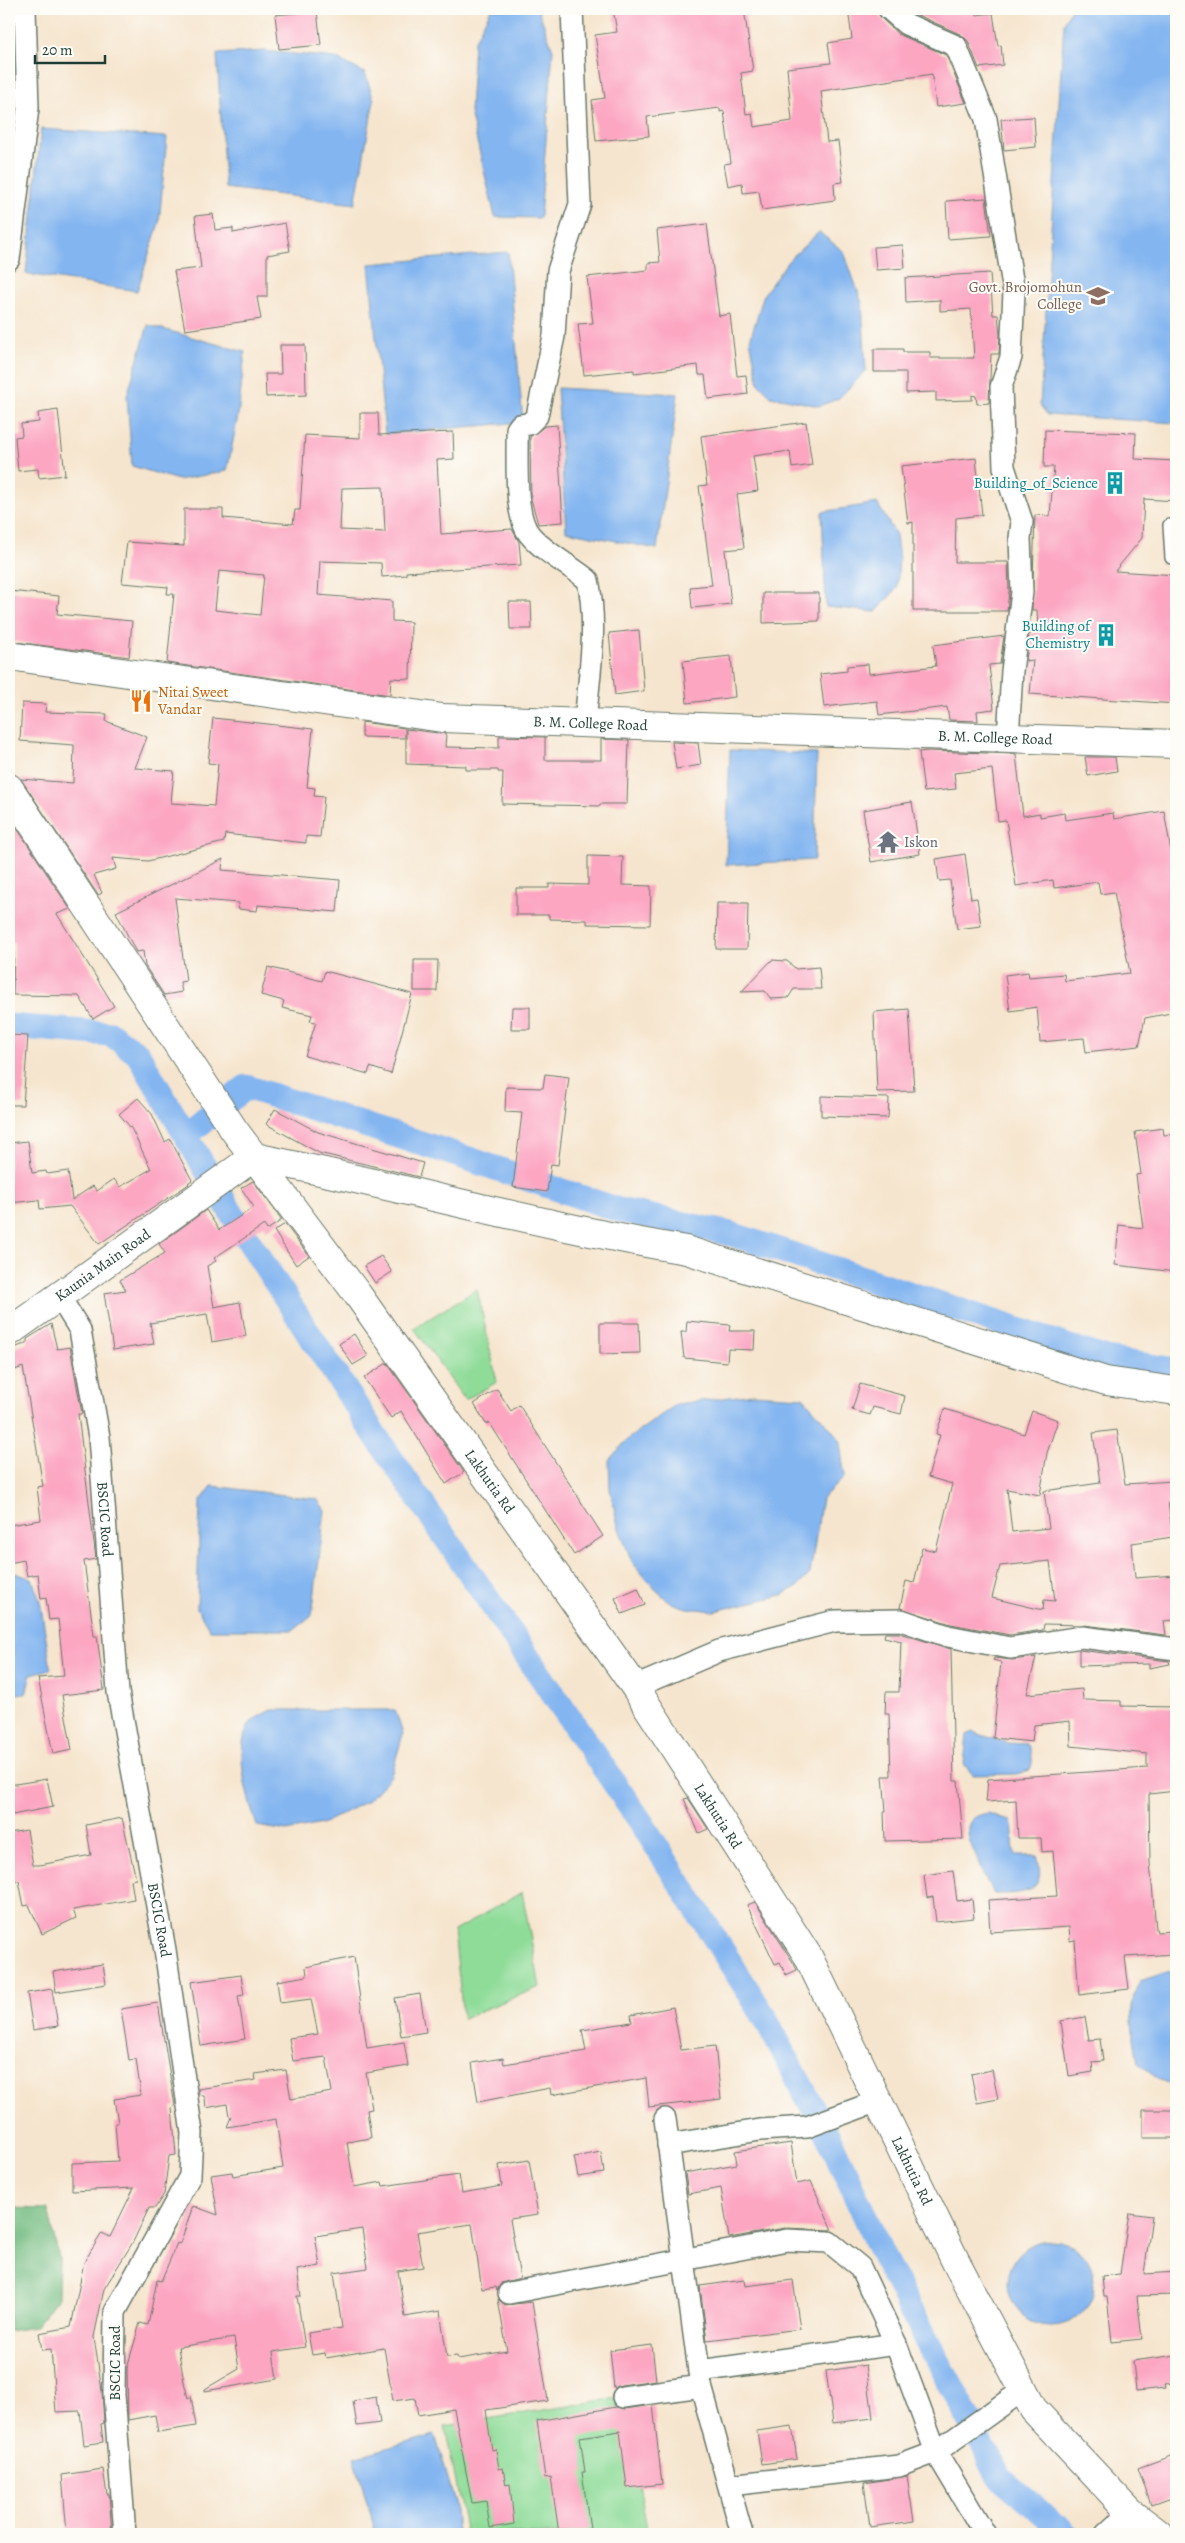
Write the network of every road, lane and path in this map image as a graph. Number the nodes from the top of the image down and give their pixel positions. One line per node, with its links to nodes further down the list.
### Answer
1 (25, 9): 4 (street)
2 (572, 9): 8 (street)
3 (889, 9): 9 (street)
4 (9, 259)
5 (1176, 525): 6 (lane)
6 (1171, 558)
7 (9, 656): 8 (street, B. M. College Road)
8 (585, 723): 9 (street, B. M. College Road)
9 (1008, 738): 10 (street, B. M. College Road)
10 (1176, 744)
11 (9, 788): 12 (street, Lakhutia Rd)
12 (246, 1162): 13 (street, Kaunia Main Road); 15 (street); 17 (street, Lakhutia Rd)
13 (59, 1296): 14 (street, Kaunia Main Road); 30 (street, BSCIC Road)
14 (9, 1332)
15 (1176, 1391)
16 (1176, 1650): 17 (street)
17 (635, 1687): 18 (street, Lakhutia Rd)
18 (878, 2101): 20 (street); 25 (street, Lakhutia Rd)
19 (665, 2119): 20 (street)
20 (668, 2144): 21 (street)
21 (684, 2259): 22 (street); 23 (street); 24 (street)
22 (509, 2293)
23 (896, 2344): 24 (street); 27 (street)
24 (700, 2378): 26 (street); 28 (street)
25 (1023, 2390): 27 (street); 29 (street, Lakhutia Rd)
26 (623, 2397)
27 (936, 2452): 28 (street); 32 (street)
28 (729, 2485): 31 (street)
29 (1130, 2512): 33 (street); 34 (street, Lakhutia Rd)
30 (126, 2534)
31 (742, 2534)
32 (985, 2534)
33 (1106, 2534)
34 (1159, 2534)

